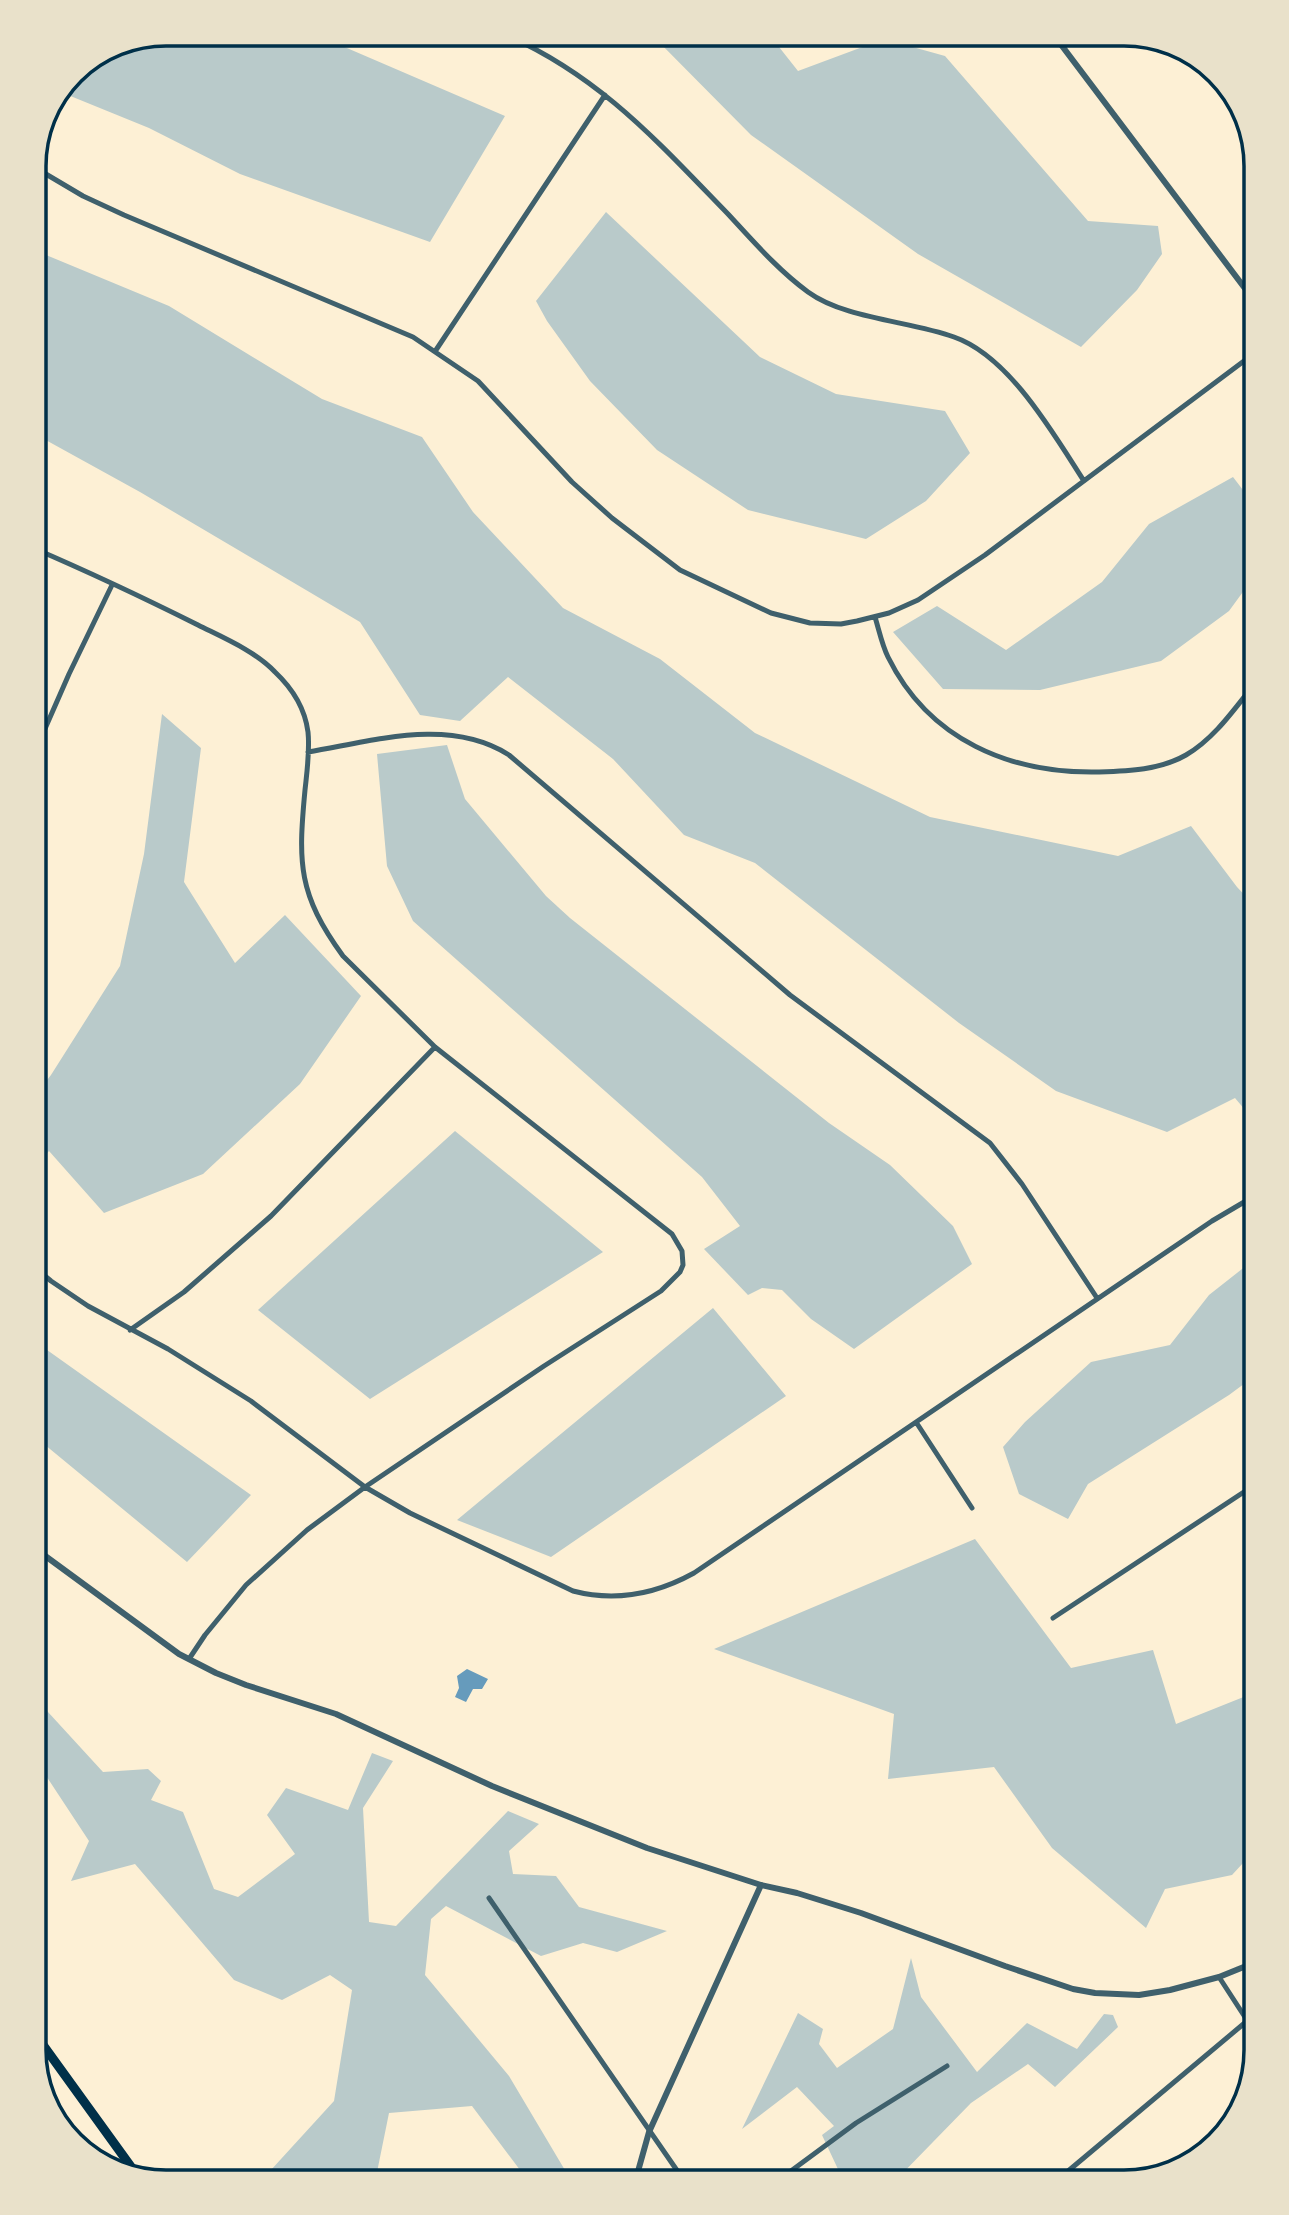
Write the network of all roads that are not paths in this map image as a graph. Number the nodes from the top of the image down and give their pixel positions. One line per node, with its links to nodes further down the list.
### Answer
1 (531, 46): 3 (street)
2 (1063, 46): 5 (street)
3 (606, 95): 6 (street); 8 (street)
4 (46, 175): 6 (street)
5 (1243, 286)
6 (436, 350): 11 (street)
7 (1243, 362): 8 (street)
8 (1084, 481): 11 (street)
9 (46, 554): 10 (street)
10 (112, 585): 13 (street); 14 (street)
11 (875, 617): 12 (street)
12 (1243, 699)
13 (46, 726)
14 (308, 752): 15 (street); 18 (street)
15 (435, 1047): 19 (street); 21 (street)
16 (1243, 1203): 18 (street)
17 (46, 1277): 19 (street)
18 (1097, 1298): 20 (street)
19 (130, 1330): 21 (street)
20 (916, 1422): 21 (street); 23 (street)
21 (365, 1487): 26 (street)
22 (1243, 1493): 25 (street)
23 (972, 1508)
24 (46, 1557): 26 (street)
25 (1054, 1618)
26 (189, 1660): 27 (street)
27 (761, 1885): 30 (street); 35 (street)
28 (489, 1898): 35 (street)
29 (1243, 1967): 30 (street)
30 (1220, 1977): 31 (street)
31 (1243, 2014)
32 (1243, 2024): 40 (street)
33 (46, 2049): 36 (highway)
34 (947, 2066): 39 (street)
35 (649, 2132): 37 (street); 38 (street)
36 (128, 2163)
37 (639, 2169)
38 (676, 2170)
39 (793, 2170)
40 (1069, 2170)

